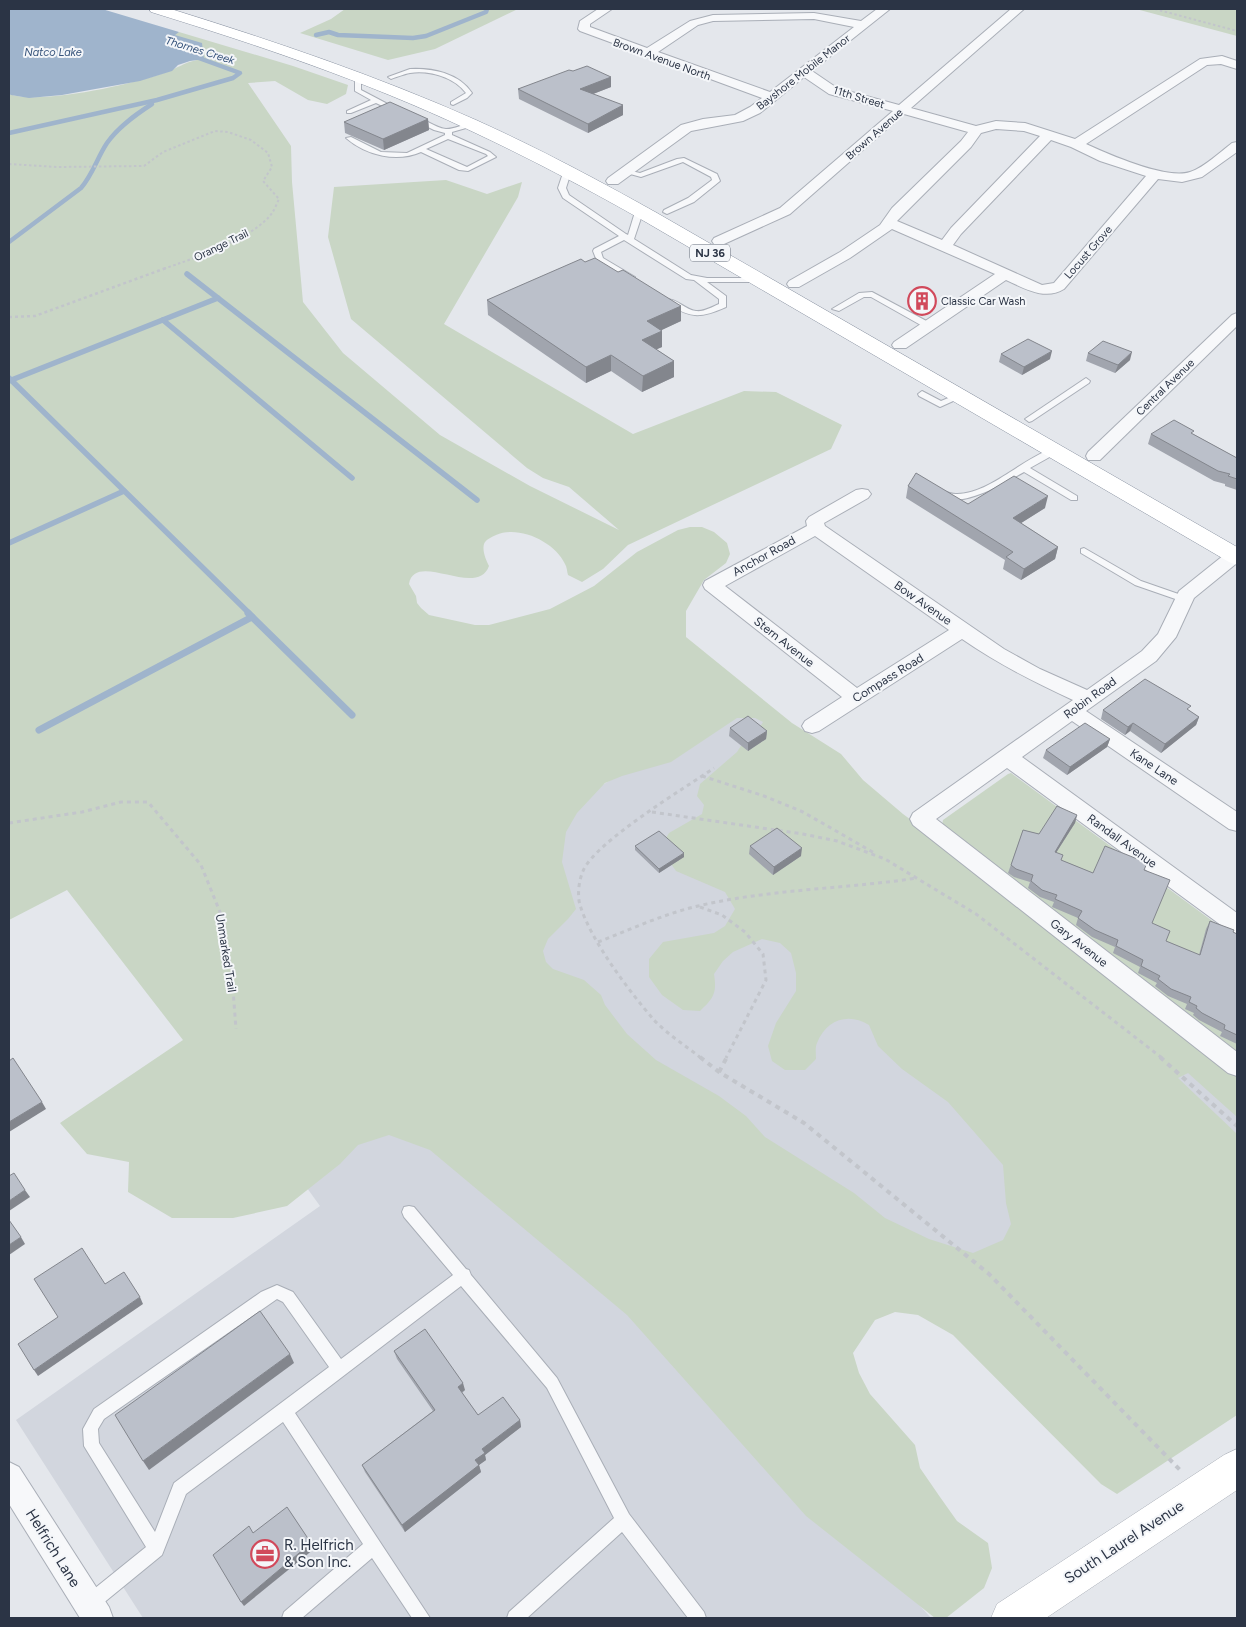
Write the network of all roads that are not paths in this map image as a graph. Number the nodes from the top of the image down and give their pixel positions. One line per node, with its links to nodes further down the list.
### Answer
1 (156, 9): 10 (main road, NJ 36)
2 (188, 9): 27 (main road, NJ 36)
3 (606, 9): 7 (street, Brown Avenue North)
4 (884, 9): 6 (street, Bayshore Mobile Manor)
5 (1018, 9): 13 (street, Brown Avenue)
6 (862, 25): 7 (street); 9 (street, Bayshore Mobile Manor)
7 (648, 53): 11 (street, Brown Avenue North)
8 (1237, 65): 22 (street)
9 (803, 71): 11 (street, Bayshore Mobile Manor); 13 (street, 11th Street)
10 (358, 77): 12 (lane); 17 (main road, NJ 36)
11 (772, 96): 27 (street, Bayshore Mobile Manor)
12 (375, 100): 14 (lane); 15 (lane)
13 (901, 110): 18 (street, 11th Street); 32 (street, Brown Avenue)
14 (349, 112)
15 (402, 113)
16 (410, 117): 19 (lane)
17 (471, 125): 19 (lane); 25 (main road, NJ 36)
18 (976, 130): 20 (street); 30 (street)
19 (449, 134): 24 (lane); 24 (lane)
20 (1049, 135): 22 (street); 33 (street)
21 (349, 138): 24 (lane)
22 (1076, 144): 26 (street)
23 (1237, 146): 26 (street)
24 (420, 149)
25 (567, 172): 28 (main road, NJ 36); 31 (lane)
26 (1154, 174): 34 (street, Locust Grove)
27 (620, 176): 29 (main road, NJ 36); 29 (lane)
28 (639, 212): 31 (lane); 36 (main road, NJ 36)
29 (667, 212): 32 (main road, NJ 36)
30 (888, 222): 33 (street, Locust Grove); 38 (street)
31 (627, 238): 35 (lane); 37 (lane)
32 (719, 241): 38 (main road, NJ 36)
33 (944, 247): 34 (street, Locust Grove)
34 (1005, 274): 42 (street)
35 (696, 279): 36 (lane); 39 (lane)
36 (757, 280): 46 (main road, NJ 36)
37 (639, 283)
38 (794, 284): 40 (main road, NJ 36)
39 (663, 298)
40 (836, 309): 42 (lane); 43 (main road, NJ 36)
41 (1237, 318): 49 (street, Central Avenue)
42 (929, 326): 43 (street)
43 (900, 345): 47 (main road, NJ 36)
44 (1086, 381): 47 (lane)
45 (922, 394): 46 (lane)
46 (958, 398): 48 (main road, NJ 36)
47 (1029, 419): 49 (main road, NJ 36)
48 (1052, 452): 50 (lane); 55 (main road, NJ 36)
49 (1094, 456): 55 (main road, NJ 36)
50 (1023, 468): 51 (lane); 53 (lane)
51 (931, 488)
52 (862, 494): 54 (street)
53 (1074, 498)
54 (816, 528): 57 (street, Anchor Road); 59 (street, Bow Avenue)
55 (1236, 550): 58 (street, Robin Road)
56 (1084, 551): 58 (lane)
57 (712, 585): 60 (street, Stern Avenue)
58 (1184, 599): 61 (street, Robin Road)
59 (963, 630): 60 (street, Compass Road); 61 (street, Bow Avenue)
60 (856, 698): 63 (street, Compass Road)
61 (1088, 699): 62 (street, Robin Road)
62 (1071, 711): 64 (street, Robin Road); 66 (street, Kane Lane)
63 (812, 726)
64 (1007, 757): 65 (street, Robin Road); 67 (street, Randall Avenue)
65 (921, 820): 68 (street, Gary Avenue)
66 (1237, 823)
67 (1237, 925)
68 (1237, 1066)
69 (409, 1212): 70 (lane)
70 (464, 1275): 71 (lane); 75 (lane)
71 (340, 1370): 72 (lane); 77 (lane)
72 (284, 1411): 76 (lane); 77 (lane)
73 (1237, 1468): 83 (main road, South Laurel Avenue)
74 (9, 1477): 78 (street, Helfrich Lane)
75 (623, 1520): 81 (lane); 82 (lane)
76 (373, 1546): 79 (lane); 80 (lane)
77 (156, 1549): 78 (lane)
78 (93, 1611)
79 (290, 1618)
80 (422, 1618)
81 (515, 1618)
82 (698, 1618)
83 (1011, 1618)

